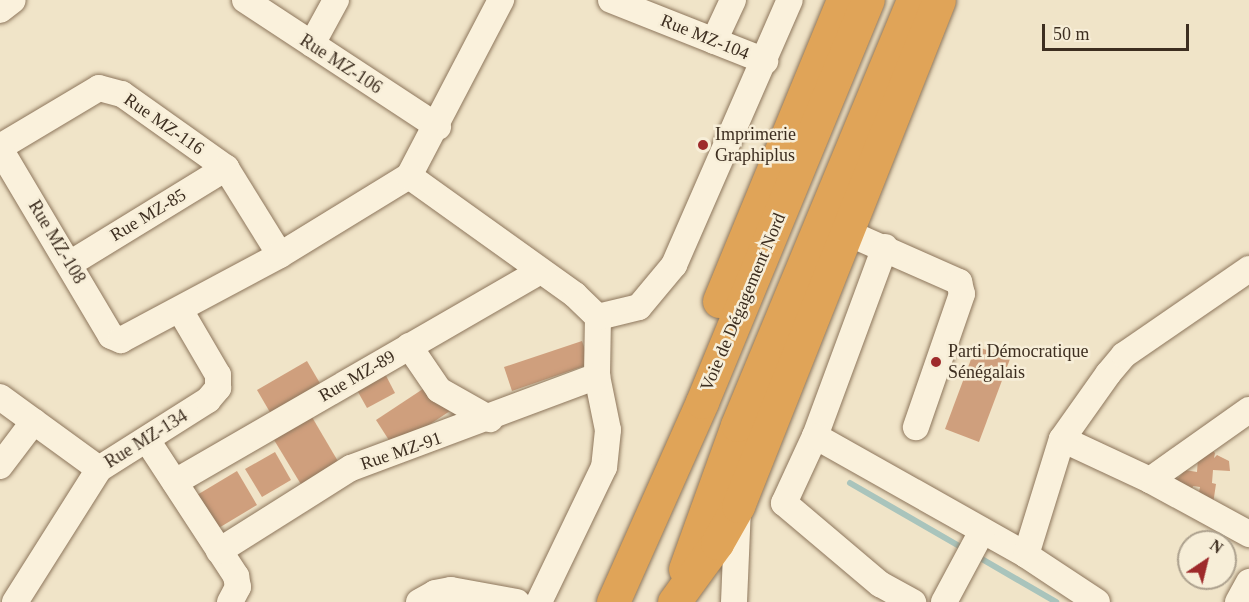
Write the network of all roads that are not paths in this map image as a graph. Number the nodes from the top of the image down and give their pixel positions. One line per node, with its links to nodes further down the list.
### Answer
1 (13, 0): 12 (street)
2 (245, 0): 14 (street, Rue MZ-106)
3 (336, 0): 14 (street)
4 (501, 0): 16 (street)
5 (611, 0): 13 (street, Rue MZ-104)
6 (733, 0): 13 (street)
7 (790, 0): 15 (street)
8 (843, 0): 53 (highway)
9 (868, 0): 54 (highway, Voie de Dégagement Nord)
10 (913, 0): 55 (highway)
11 (939, 0): 20 (highway)
12 (0, 10)
13 (714, 41): 15 (street, Rue MZ-104)
14 (312, 44): 16 (street, Rue MZ-106)
15 (765, 61): 27 (street)
16 (438, 127): 19 (street)
17 (0, 148): 18 (street, Rue MZ-116); 23 (street, Rue MZ-108)
18 (226, 168): 22 (street); 23 (street, Rue MZ-85)
19 (409, 176): 22 (street); 25 (street)
20 (846, 232): 21 (street); 42 (highway)
21 (885, 247): 34 (street); 35 (street)
22 (280, 255): 26 (street)
23 (71, 263): 26 (street, Rue MZ-108)
24 (1249, 268): 36 (street)
25 (539, 272): 27 (street); 28 (street, Rue MZ-89)
26 (180, 310): 37 (street, Rue MZ-134)
27 (598, 317): 29 (street)
28 (409, 346): 32 (street); 41 (street, Rue MZ-89)
29 (597, 376): 32 (street, Rue MZ-91); 52 (street)
30 (0, 397): 33 (street)
31 (1249, 410): 40 (street)
32 (490, 418): 45 (street, Rue MZ-91)
33 (34, 421): 38 (street); 39 (street)
34 (916, 427)
35 (815, 436): 44 (street); 57 (street)
36 (1062, 439): 40 (street); 46 (street)
37 (147, 440): 39 (street, Rue MZ-134); 41 (street)
38 (0, 466)
39 (99, 469): 49 (street, Rue MZ-134)
40 (1150, 480): 43 (street)
41 (175, 482): 45 (street)
42 (738, 506): 55 (highway); 56 (street)
43 (1249, 534)
44 (975, 544): 46 (street); 58 (street)
45 (219, 551): 48 (street)
46 (1026, 555): 59 (street)
47 (1249, 582): 60 (street)
48 (234, 595)
49 (15, 602)
50 (419, 602): 51 (street)
51 (512, 602)
52 (539, 602)
53 (594, 602)
54 (613, 602)
55 (673, 602)
56 (734, 602)
57 (914, 602)
58 (944, 602)
59 (1097, 602)
60 (1238, 602)

